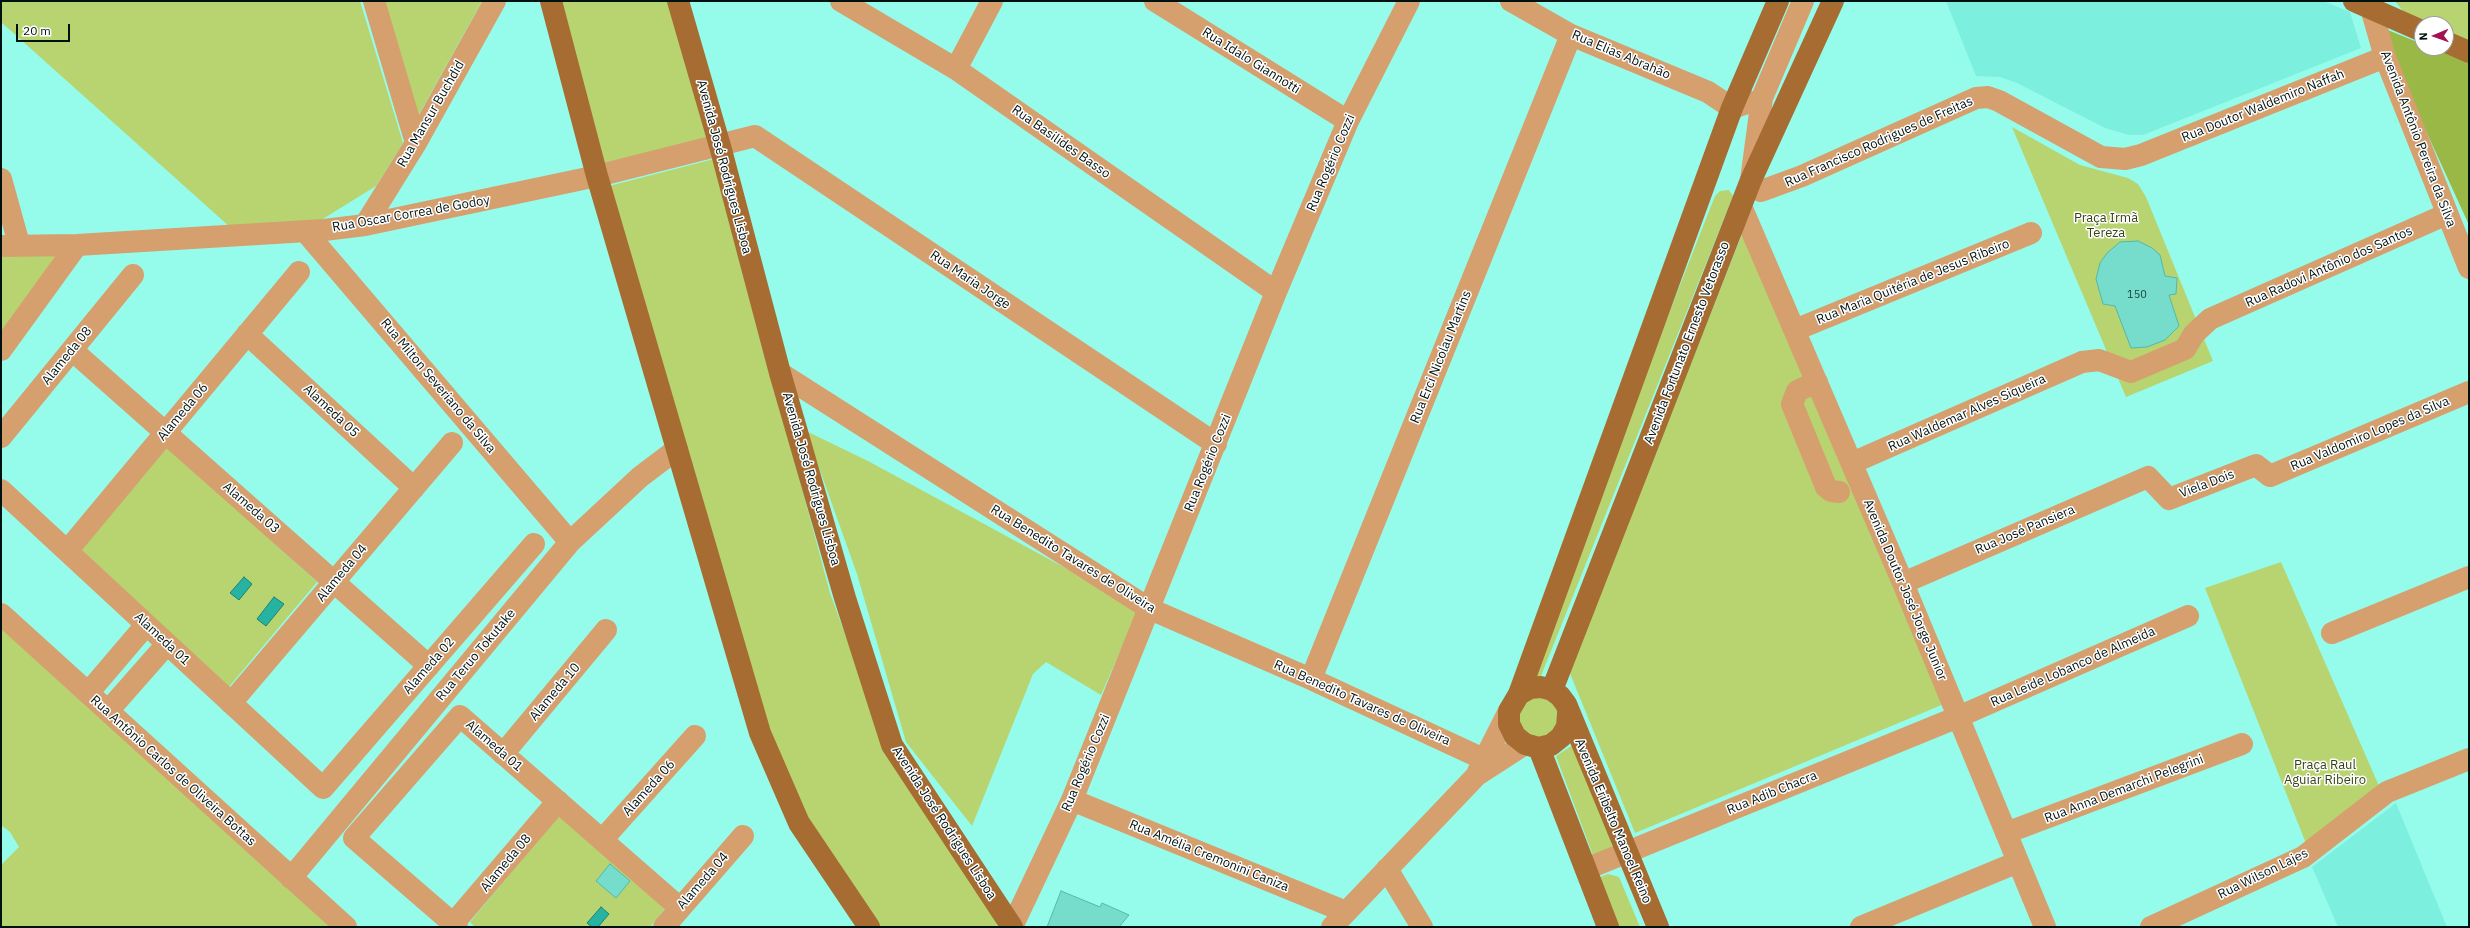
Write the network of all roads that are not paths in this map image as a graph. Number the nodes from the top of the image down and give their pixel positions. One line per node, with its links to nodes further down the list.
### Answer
1 (374, 1): 23 (street)
2 (495, 1): 23 (street, Rua Mansur Buchdid)
3 (551, 1): 26 (main road)
4 (678, 1): 24 (main road, Avenida José Rodrigues Lisboa)
5 (841, 1): 19 (street, Rua Basilides Basso)
6 (992, 1): 19 (street)
7 (1155, 1): 22 (street, Rua Idalo Giannotti)
8 (1409, 1): 22 (street, Rua Rogério Cozzi)
9 (1511, 1): 15 (street, Rua Elias Abrahão)
10 (1778, 1): 21 (main road)
11 (1804, 1): 20 (street)
12 (1833, 1): 28 (main road, Avenida Fortunato Ernesto Vetorasso)
13 (2364, 3): 14 (main road); 18 (street, Avenida Antônio Pereira da Silva)
14 (2414, 27)
15 (1572, 35): 21 (street, Rua Elias Abrahão); 75 (street, Rua Erci Nicolau Martins)
16 (2454, 45): 17 (main road)
17 (2469, 52)
18 (2385, 57): 25 (street, Rua Doutor Waldemiro Naffah); 30 (street, Avenida Antônio Pereira da Silva)
19 (956, 69): 41 (street, Rua Basilides Basso)
20 (1762, 98): 21 (street); 28 (street)
21 (1732, 108): 78 (main road)
22 (1348, 121): 41 (street, Rua Rogério Cozzi)
23 (416, 143): 31 (street, Rua Mansur Buchdid)
24 (720, 146): 26 (street, Rua Oscar Correa de Godoy); 47 (main road, Avenida José Rodrigues Lisboa); 53 (street, Rua Maria Jorge)
25 (2141, 155): 28 (street, Rua Francisco Rodrigues de Freitas)
26 (597, 176): 31 (street, Rua Oscar Correa de Godoy); 54 (main road)
27 (1, 180): 34 (street)
28 (1751, 180): 29 (main road, Avenida Fortunato Ernesto Vetorasso)
29 (1741, 206): 36 (street, Avenida Doutor José Jorge Junior); 37 (main road, Avenida Fortunato Ernesto Vetorasso)
30 (2447, 214): 38 (street, Avenida Antônio Pereira da Silva); 46 (street, Rua Radovi Antônio dos Santos)
31 (365, 225): 32 (street, Rua Oscar Correa de Godoy)
32 (306, 231): 35 (street, Rua Oscar Correa de Godoy); 61 (street, Rua Milton Severiano da Silva)
33 (2031, 233): 42 (street, Rua Maria Quitéria de Jesus Ribeiro)
34 (10, 245): 35 (street, Rua Oscar Correa de Godoy)
35 (77, 245): 44 (street)
36 (1762, 255): 37 (street); 42 (street, Avenida Doutor José Jorge Junior)
37 (1721, 256): 76 (main road, Avenida Fortunato Ernesto Vetorasso)
38 (2469, 268)
39 (299, 272): 43 (street, Alameda 06)
40 (133, 275): 45 (street, Alameda 08)
41 (1276, 292): 53 (street, Rua Rogério Cozzi)
42 (1795, 330): 48 (street, Avenida Doutor José Jorge Junior)
43 (248, 334): 50 (street, Alameda 06); 58 (street, Alameda 05)
44 (1, 350)
45 (72, 350): 50 (street, Alameda 03); 51 (street, Alameda 08)
46 (2082, 362): 55 (street, Rua Waldemar Alves Siqueira)
47 (780, 373): 67 (street, Rua Benedito Tavares de Oliveira); 106 (main road, Avenida José Rodrigues Lisboa)
48 (1817, 382): 55 (street, Avenida Doutor José Jorge Junior); 60 (street)
49 (2469, 392): 56 (street, Rua Valdomiro Lopes da Silva)
50 (166, 433): 63 (street, Alameda 06); 65 (street, Alameda 03)
51 (1, 436)
52 (452, 443): 58 (street, Alameda 04)
53 (1216, 444): 67 (street, Rua Rogério Cozzi)
54 (677, 449): 61 (street, Rua Teruo Tokutake); 105 (main road)
55 (1852, 463): 66 (street, Avenida Doutor José Jorge Junior)
56 (2270, 476): 57 (street, Viela Dois)
57 (2148, 477): 66 (street, Rua José Pansiera)
58 (414, 488): 65 (street, Alameda 04)
59 (1, 490): 63 (street, Alameda 01)
60 (1839, 492)
61 (570, 542): 99 (street, Rua Teruo Tokutake)
62 (534, 544): 74 (street, Alameda 02)
63 (67, 551): 70 (street, Alameda 01)
64 (2469, 577): 72 (street)
65 (334, 582): 74 (street, Alameda 03); 79 (street, Alameda 04)
66 (1903, 583): 82 (street, Avenida Doutor José Jorge Junior)
67 (1150, 609): 75 (street, Rua Benedito Tavares de Oliveira); 90 (street, Rua Rogério Cozzi)
68 (1, 614): 77 (street, Rua Antônio Carlos de Oliveira Bottas)
69 (2188, 616): 82 (street, Rua Leide Lobanco de Almeida)
70 (146, 625): 73 (street, Alameda 01); 77 (street)
71 (606, 630): 86 (street, Alameda 10)
72 (2332, 634)
73 (167, 644): 79 (street, Alameda 01); 80 (street)
74 (429, 666): 89 (street, Alameda 02)
75 (1311, 679): 88 (street, Rua Benedito Tavares de Oliveira)
76 (1552, 690): 78 (main road); 81 (main road)
77 (88, 693): 80 (street, Rua Antônio Carlos de Oliveira Bottas)
78 (1514, 702): 85 (main road); 88 (street)
79 (231, 703): 89 (street, Alameda 01)
80 (108, 711): 99 (street, Rua Antônio Carlos de Oliveira Bottas)
81 (1568, 714): 85 (main road); 95 (main road, Avenida Eribelto Manoel Reino)
82 (1958, 717): 92 (street, Avenida Doutor José Jorge Junior); 95 (street, Rua Adib Chacra)
83 (695, 736): 94 (street, Alameda 06)
84 (2242, 744): 92 (street, Rua Anna Demarchi Pelegrini)
85 (1532, 746): 88 (street); 98 (main road)
86 (503, 754): 91 (street, Alameda 01); 102 (street, Alameda 01)
87 (2469, 759): 112 (street, Rua Wilson Lajes)
88 (1484, 766): 97 (street)
89 (323, 788)
90 (1072, 800): 101 (street, Rua Amélia Cremonini Caniza); 106 (street, Rua Rogério Cozzi)
91 (558, 801): 94 (street, Alameda 01); 102 (street, Alameda 08)
92 (2006, 833): 96 (street, Avenida Doutor José Jorge Junior)
93 (742, 836): 100 (street, Alameda 04)
94 (602, 840): 100 (street, Alameda 01)
95 (1626, 851): 98 (street, Rua Adib Chacra); 109 (main road, Avenida Eribelto Manoel Reino)
96 (2018, 862): 110 (street); 111 (street, Avenida Doutor José Jorge Junior)
97 (1387, 869): 101 (street); 107 (street)
98 (1586, 869): 108 (main road)
99 (291, 878): 103 (street, Rua Antônio Carlos de Oliveira Bottas)
100 (680, 908): 104 (street, Alameda 04)
101 (1339, 919)
102 (455, 926)
103 (346, 927)
104 (664, 927)
105 (869, 927)
106 (1012, 927)
107 (1422, 927)
108 (1608, 927)
109 (1658, 927)
110 (1861, 927)
111 (2045, 927)
112 (2150, 927)

